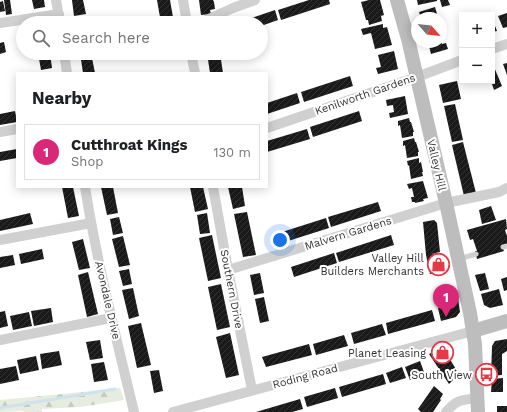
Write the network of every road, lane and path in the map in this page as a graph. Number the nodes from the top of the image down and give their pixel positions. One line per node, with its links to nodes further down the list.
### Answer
1 (56, 0): 5 (street)
2 (183, 0): 6 (street)
3 (255, 0): 7 (street)
4 (397, 0): 17 (street, Valley Hill)
5 (59, 16)
6 (186, 16)
7 (215, 16)
8 (16, 22): 9 (street)
9 (0, 23)
10 (507, 44): 11 (street)
11 (495, 47)
12 (65, 60): 15 (street)
13 (193, 60): 16 (street)
14 (459, 61): 17 (street, Kenilworth Gardens)
15 (67, 72)
16 (194, 72)
17 (417, 76): 18 (street, Kenilworth Gardens); 24 (street, Valley Hill)
18 (268, 128)
19 (16, 129): 20 (street)
20 (0, 132)
21 (84, 188): 25 (street, Avondale Drive)
22 (213, 188): 29 (street, Southern Drive)
23 (507, 188): 24 (street, Malvern Gardens)
24 (446, 202): 28 (street, Valley Hill); 29 (street, Malvern Gardens)
25 (91, 223): 26 (street); 30 (street, Avondale Drive)
26 (0, 240)
27 (476, 254): 28 (lane)
28 (458, 259): 32 (street, Valley Hill)
29 (228, 270): 34 (street, Southern Drive)
30 (111, 318): 33 (street); 36 (street, Avondale Drive)
31 (507, 321): 32 (street, Roding Road)
32 (473, 331): 34 (street, Roding Road); 35 (street, Valley Hill)
33 (0, 340)
34 (252, 390): 37 (street, Roding Road)
35 (478, 398): 38 (street); 39 (street, Valley Hill)
36 (134, 412)
37 (173, 412)
38 (446, 412)
39 (478, 412)

